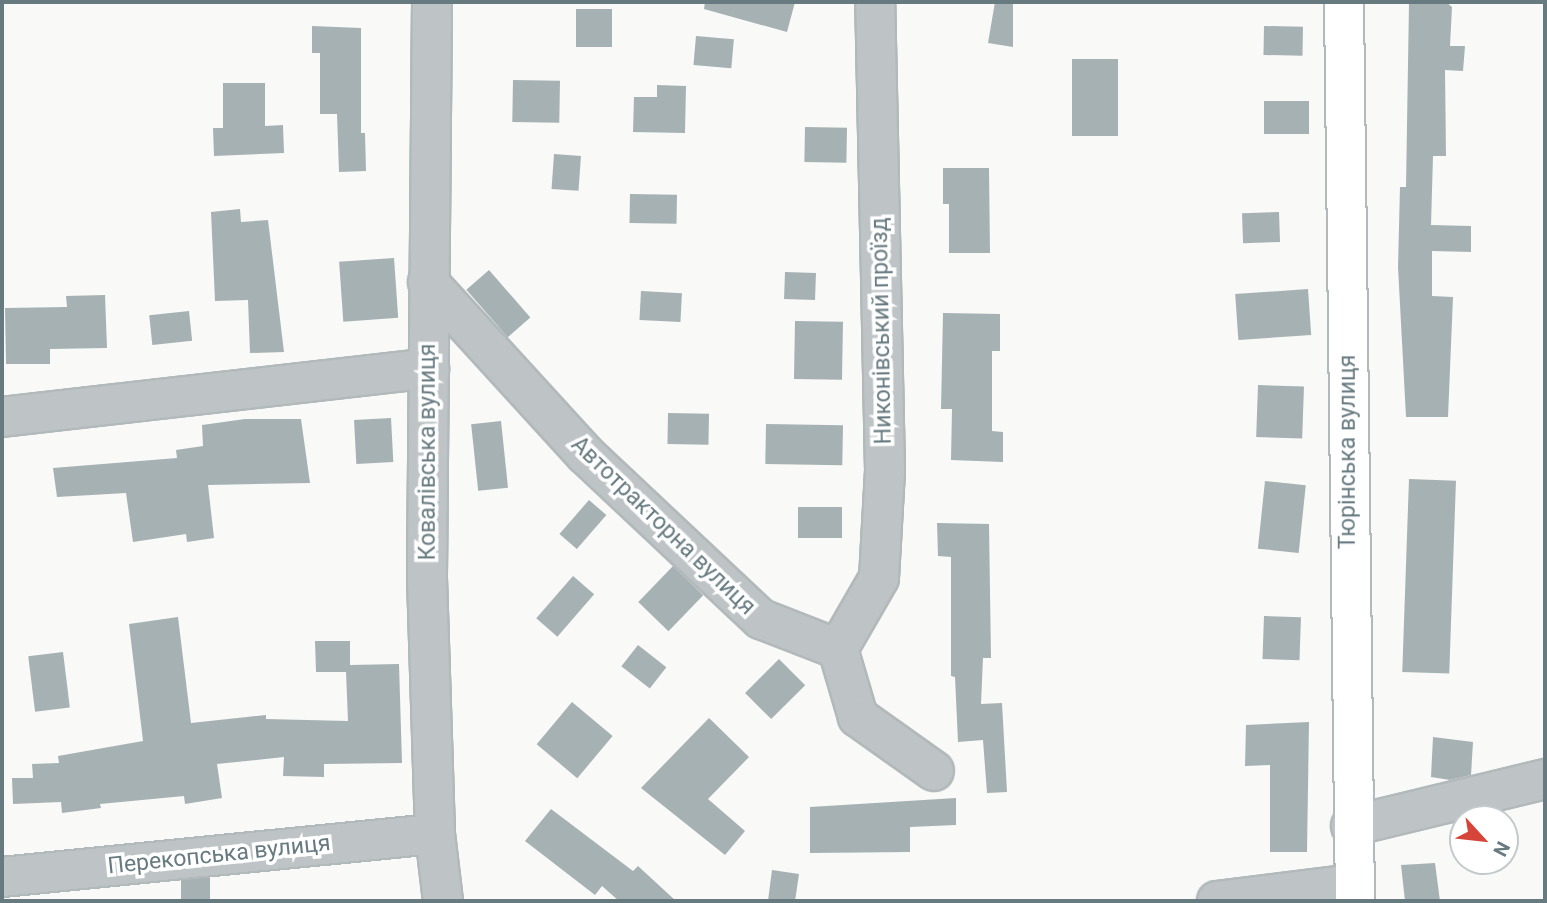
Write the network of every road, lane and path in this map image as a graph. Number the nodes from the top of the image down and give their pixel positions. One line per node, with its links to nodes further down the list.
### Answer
1 (432, 2): 4 (street, Ковалівська вулиця)
2 (875, 2): 7 (street, Никонівський проїзд)
3 (1344, 2): 10 (main road, Тюрінська вулиця)
4 (428, 282): 5 (street, Ковалівська вулиця); 7 (street, Автотракторна вулиця)
5 (429, 368): 6 (street); 11 (street, Ковалівська вулиця)
6 (2, 417)
7 (838, 649): 8 (street)
8 (934, 771)
9 (1545, 779): 10 (street)
10 (1351, 826): 13 (main road, Тюрінська вулиця)
11 (435, 834): 12 (street, Перекопська вулиця); 14 (street, Ковалівська вулиця)
12 (2, 877)
13 (1355, 892): 15 (street)
14 (443, 901)
15 (1217, 901)

